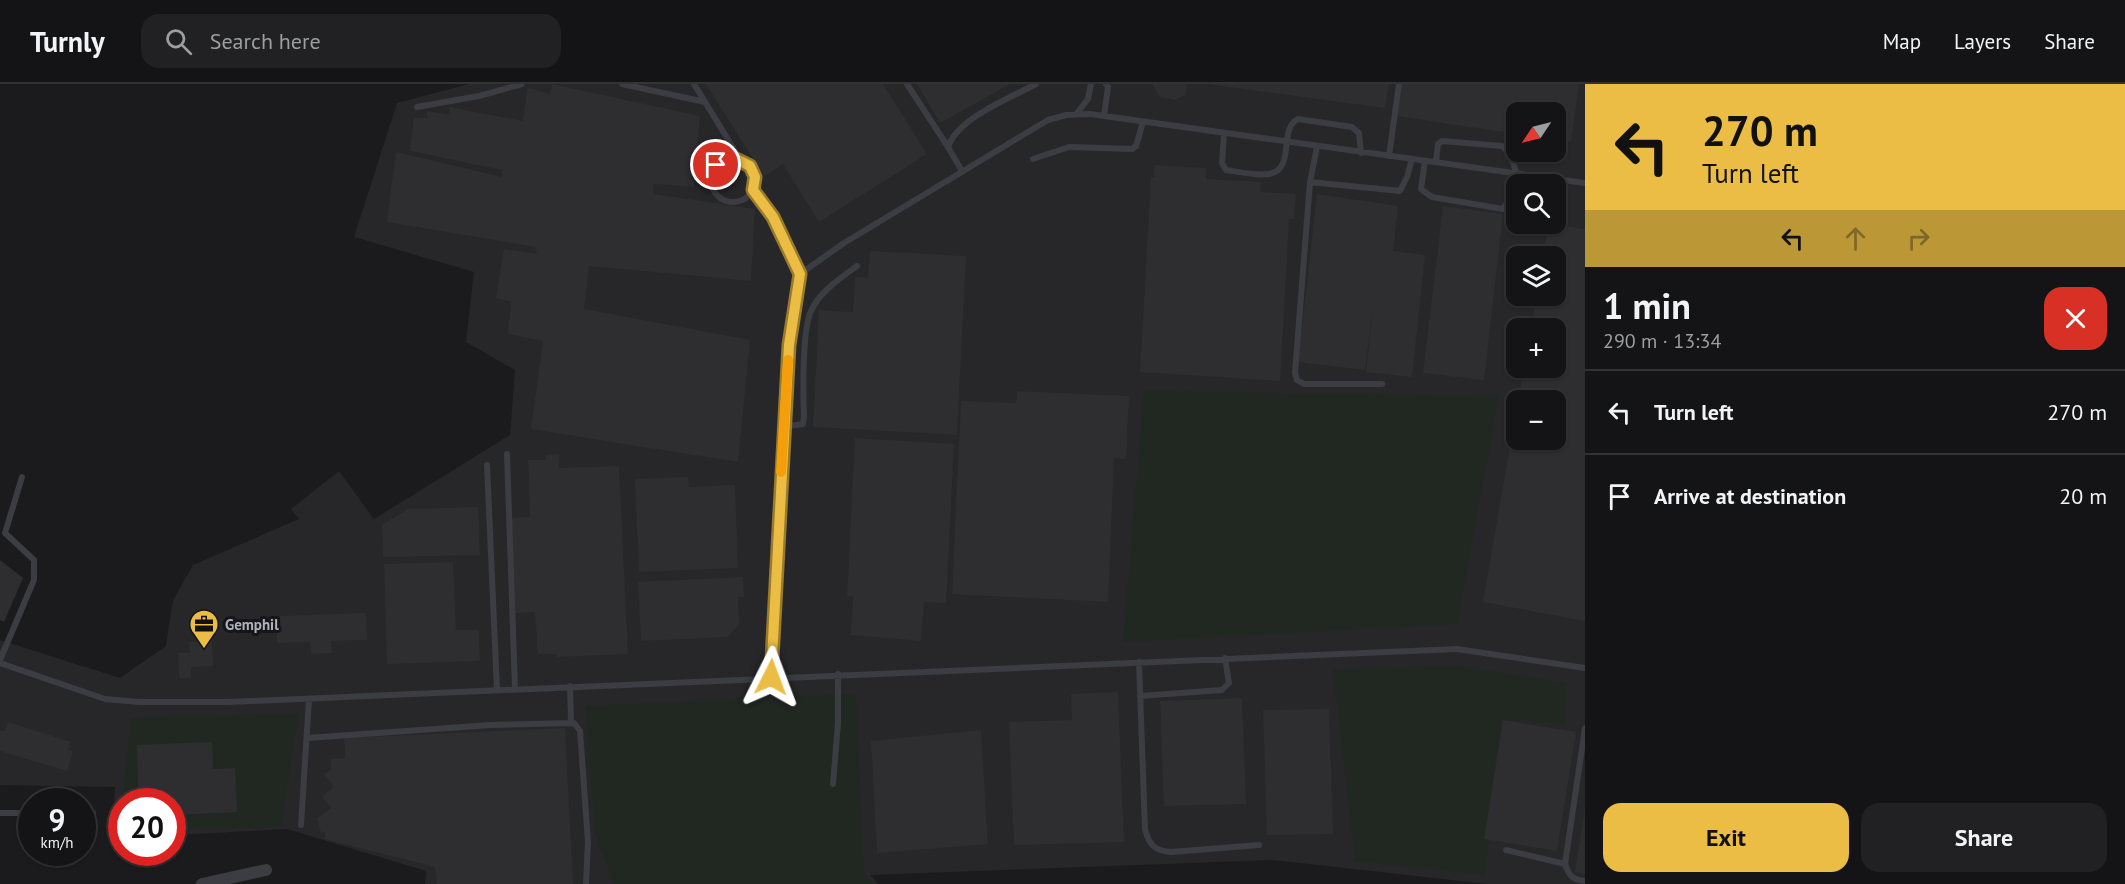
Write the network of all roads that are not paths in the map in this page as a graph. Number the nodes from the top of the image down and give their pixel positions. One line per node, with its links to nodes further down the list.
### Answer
1 (522, 84): 10 (lane)
2 (622, 84): 9 (lane)
3 (694, 84): 9 (lane)
4 (907, 84): 16 (lane)
5 (1036, 84): 16 (lane)
6 (1091, 84): 11 (lane)
7 (1106, 84): 12 (lane)
8 (1399, 84): 19 (lane)
9 (705, 102): 20 (lane)
10 (417, 107)
11 (1077, 113): 12 (lane); 25 (lane)
12 (1104, 116): 13 (lane)
13 (1143, 122): 14 (lane); 21 (lane)
14 (1224, 134): 15 (lane); 15 (lane)
15 (1287, 143): 17 (lane); 18 (lane)
16 (948, 147): 25 (lane)
17 (1317, 147): 18 (lane); 27 (lane)
18 (1361, 153): 19 (lane)
19 (1389, 156): 22 (lane)
20 (740, 159): 29 (lane); 29 (lane)
21 (1033, 159)
22 (1412, 159): 23 (lane); 27 (lane)
23 (1425, 161): 24 (lane); 30 (lane)
24 (1436, 162): 26 (lane); 26 (lane)
25 (962, 171): 32 (lane)
26 (1517, 173): 28 (lane)
27 (1310, 182): 33 (lane)
28 (1585, 183)
29 (753, 190): 32 (lane)
30 (1506, 204)
31 (858, 266): 34 (lane)
32 (800, 274): 34 (lane)
33 (1382, 384)
34 (783, 427): 43 (lane)
35 (507, 454): 45 (lane)
36 (487, 465): 46 (lane)
37 (22, 477): 39 (lane)
38 (1226, 658): 40 (lane); 41 (lane); 47 (lane)
39 (0, 662): 48 (lane)
40 (1139, 662): 42 (lane); 47 (lane)
41 (1585, 668)
42 (838, 674): 43 (lane); 52 (lane)
43 (771, 677): 44 (lane)
44 (570, 686): 45 (lane); 49 (lane)
45 (515, 689): 46 (lane)
46 (497, 690): 48 (lane)
47 (1140, 696): 56 (lane)
48 (309, 699): 51 (lane)
49 (571, 722): 51 (lane); 62 (lane)
50 (1585, 728): 58 (lane)
51 (307, 738): 55 (lane)
52 (834, 784)
53 (0, 813): 54 (lane)
54 (18, 813)
55 (302, 825)
56 (1259, 845)
57 (1506, 850): 58 (lane)
58 (1565, 864): 60 (lane)
59 (266, 870): 61 (street)
60 (1585, 881)
61 (202, 884)
62 (586, 884)

